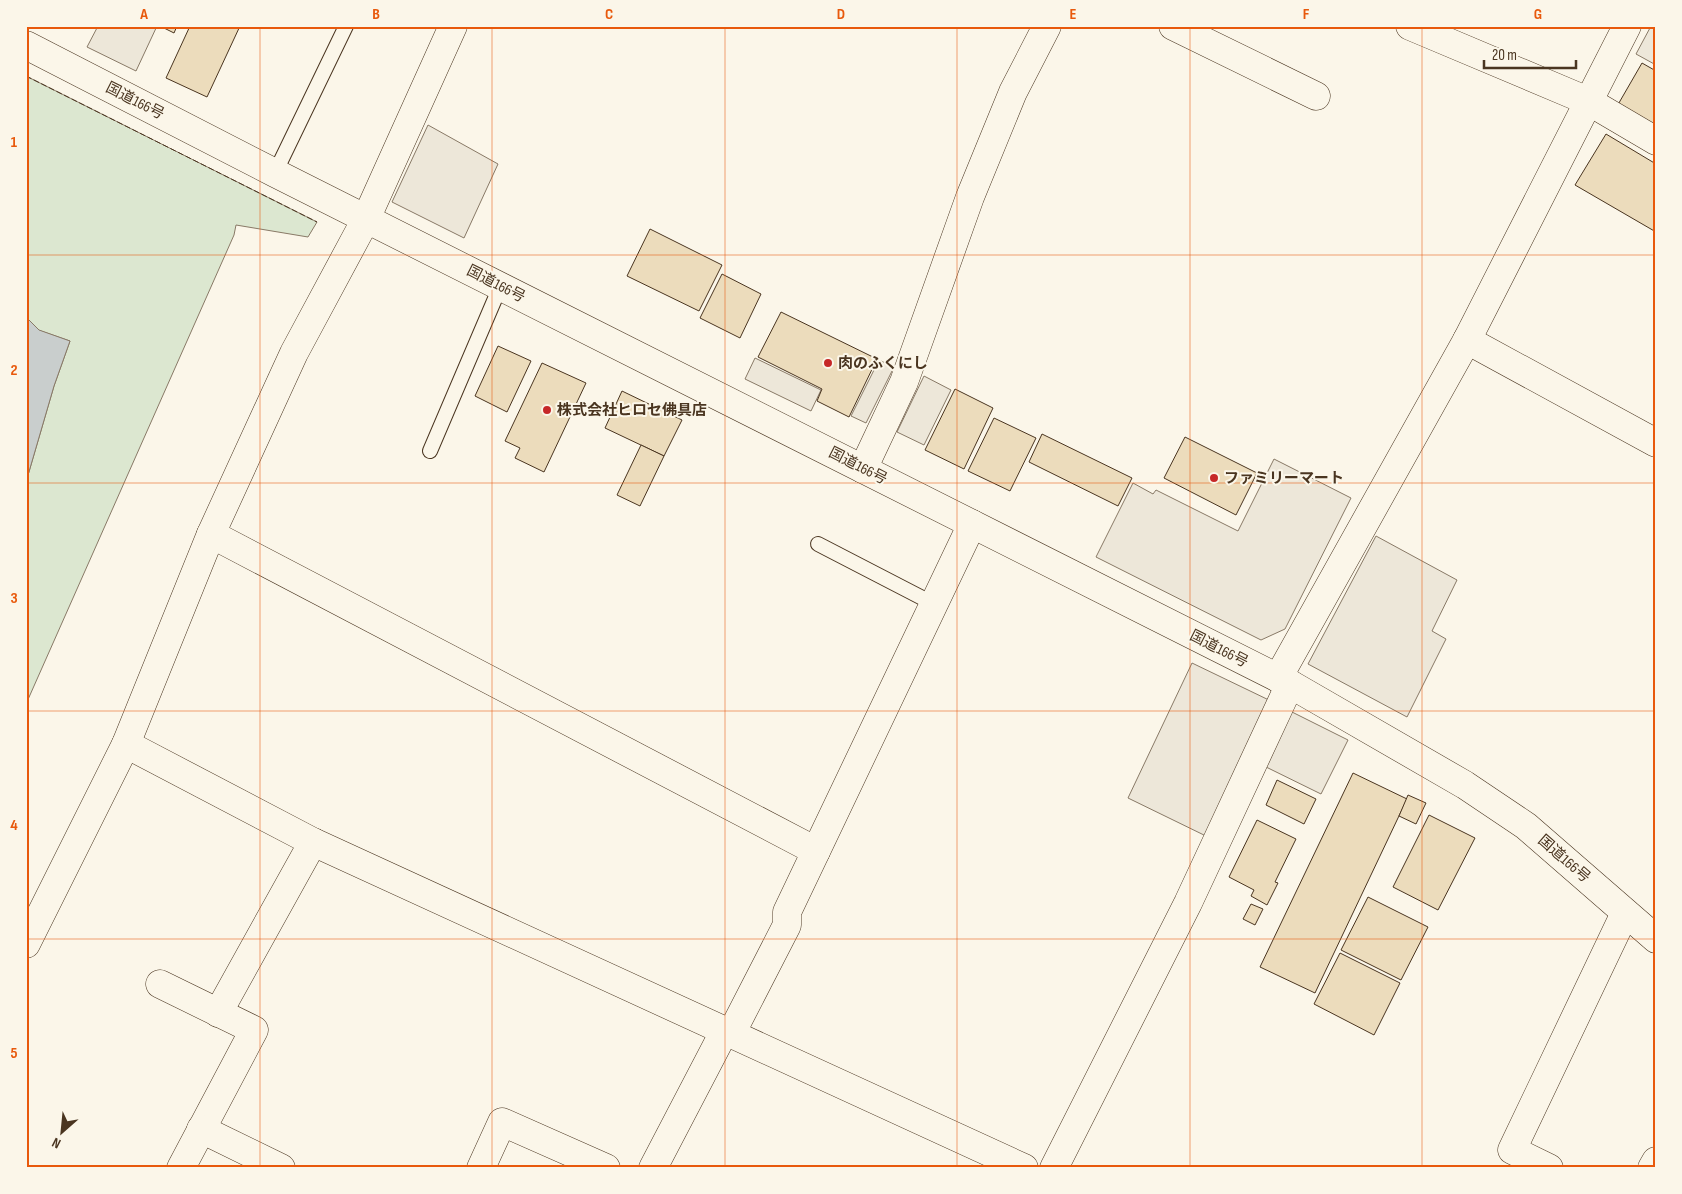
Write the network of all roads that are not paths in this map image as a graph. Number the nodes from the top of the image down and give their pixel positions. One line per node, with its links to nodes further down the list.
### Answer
1 (346, 26): 11 (lane)
2 (453, 26): 12 (main road)
3 (1046, 26): 17 (main road)
4 (1173, 26): 8 (main road)
5 (1410, 26): 9 (main road)
6 (1626, 26): 9 (main road)
7 (26, 46): 11 (main road, 国道166号)
8 (1316, 96)
9 (1588, 101): 10 (main road); 14 (main road)
10 (1656, 141)
11 (275, 173): 12 (main road, 国道166号)
12 (366, 219): 13 (main road, 国道166号); 19 (main road)
13 (500, 287): 16 (lane); 17 (main road, 国道166号)
14 (1467, 340): 15 (main road); 22 (main road)
15 (1656, 443)
16 (430, 451)
17 (862, 469): 18 (main road, 国道166号)
18 (972, 524): 21 (main road); 22 (main road, 国道166号)
19 (210, 534): 23 (main road); 25 (main road)
20 (818, 544): 21 (lane)
21 (934, 604): 25 (main road)
22 (1284, 681): 26 (main road, 国道166号); 40 (main road)
23 (126, 744): 24 (main road); 28 (main road)
24 (312, 842): 30 (main road); 31 (main road)
25 (816, 851): 31 (main road)
26 (1625, 913): 27 (main road, 国道166号); 41 (main road)
27 (1656, 939)
28 (26, 944)
29 (160, 984): 30 (main road)
30 (218, 1013): 32 (main road)
31 (728, 1032): 38 (main road); 39 (main road)
32 (201, 1129): 34 (main road); 35 (main road)
33 (1656, 1160): 42 (main road)
34 (181, 1168)
35 (281, 1168)
36 (481, 1168): 37 (main road)
37 (606, 1168)
38 (653, 1168)
39 (1024, 1168)
40 (1054, 1168)
41 (1549, 1168)
42 (1652, 1168)

